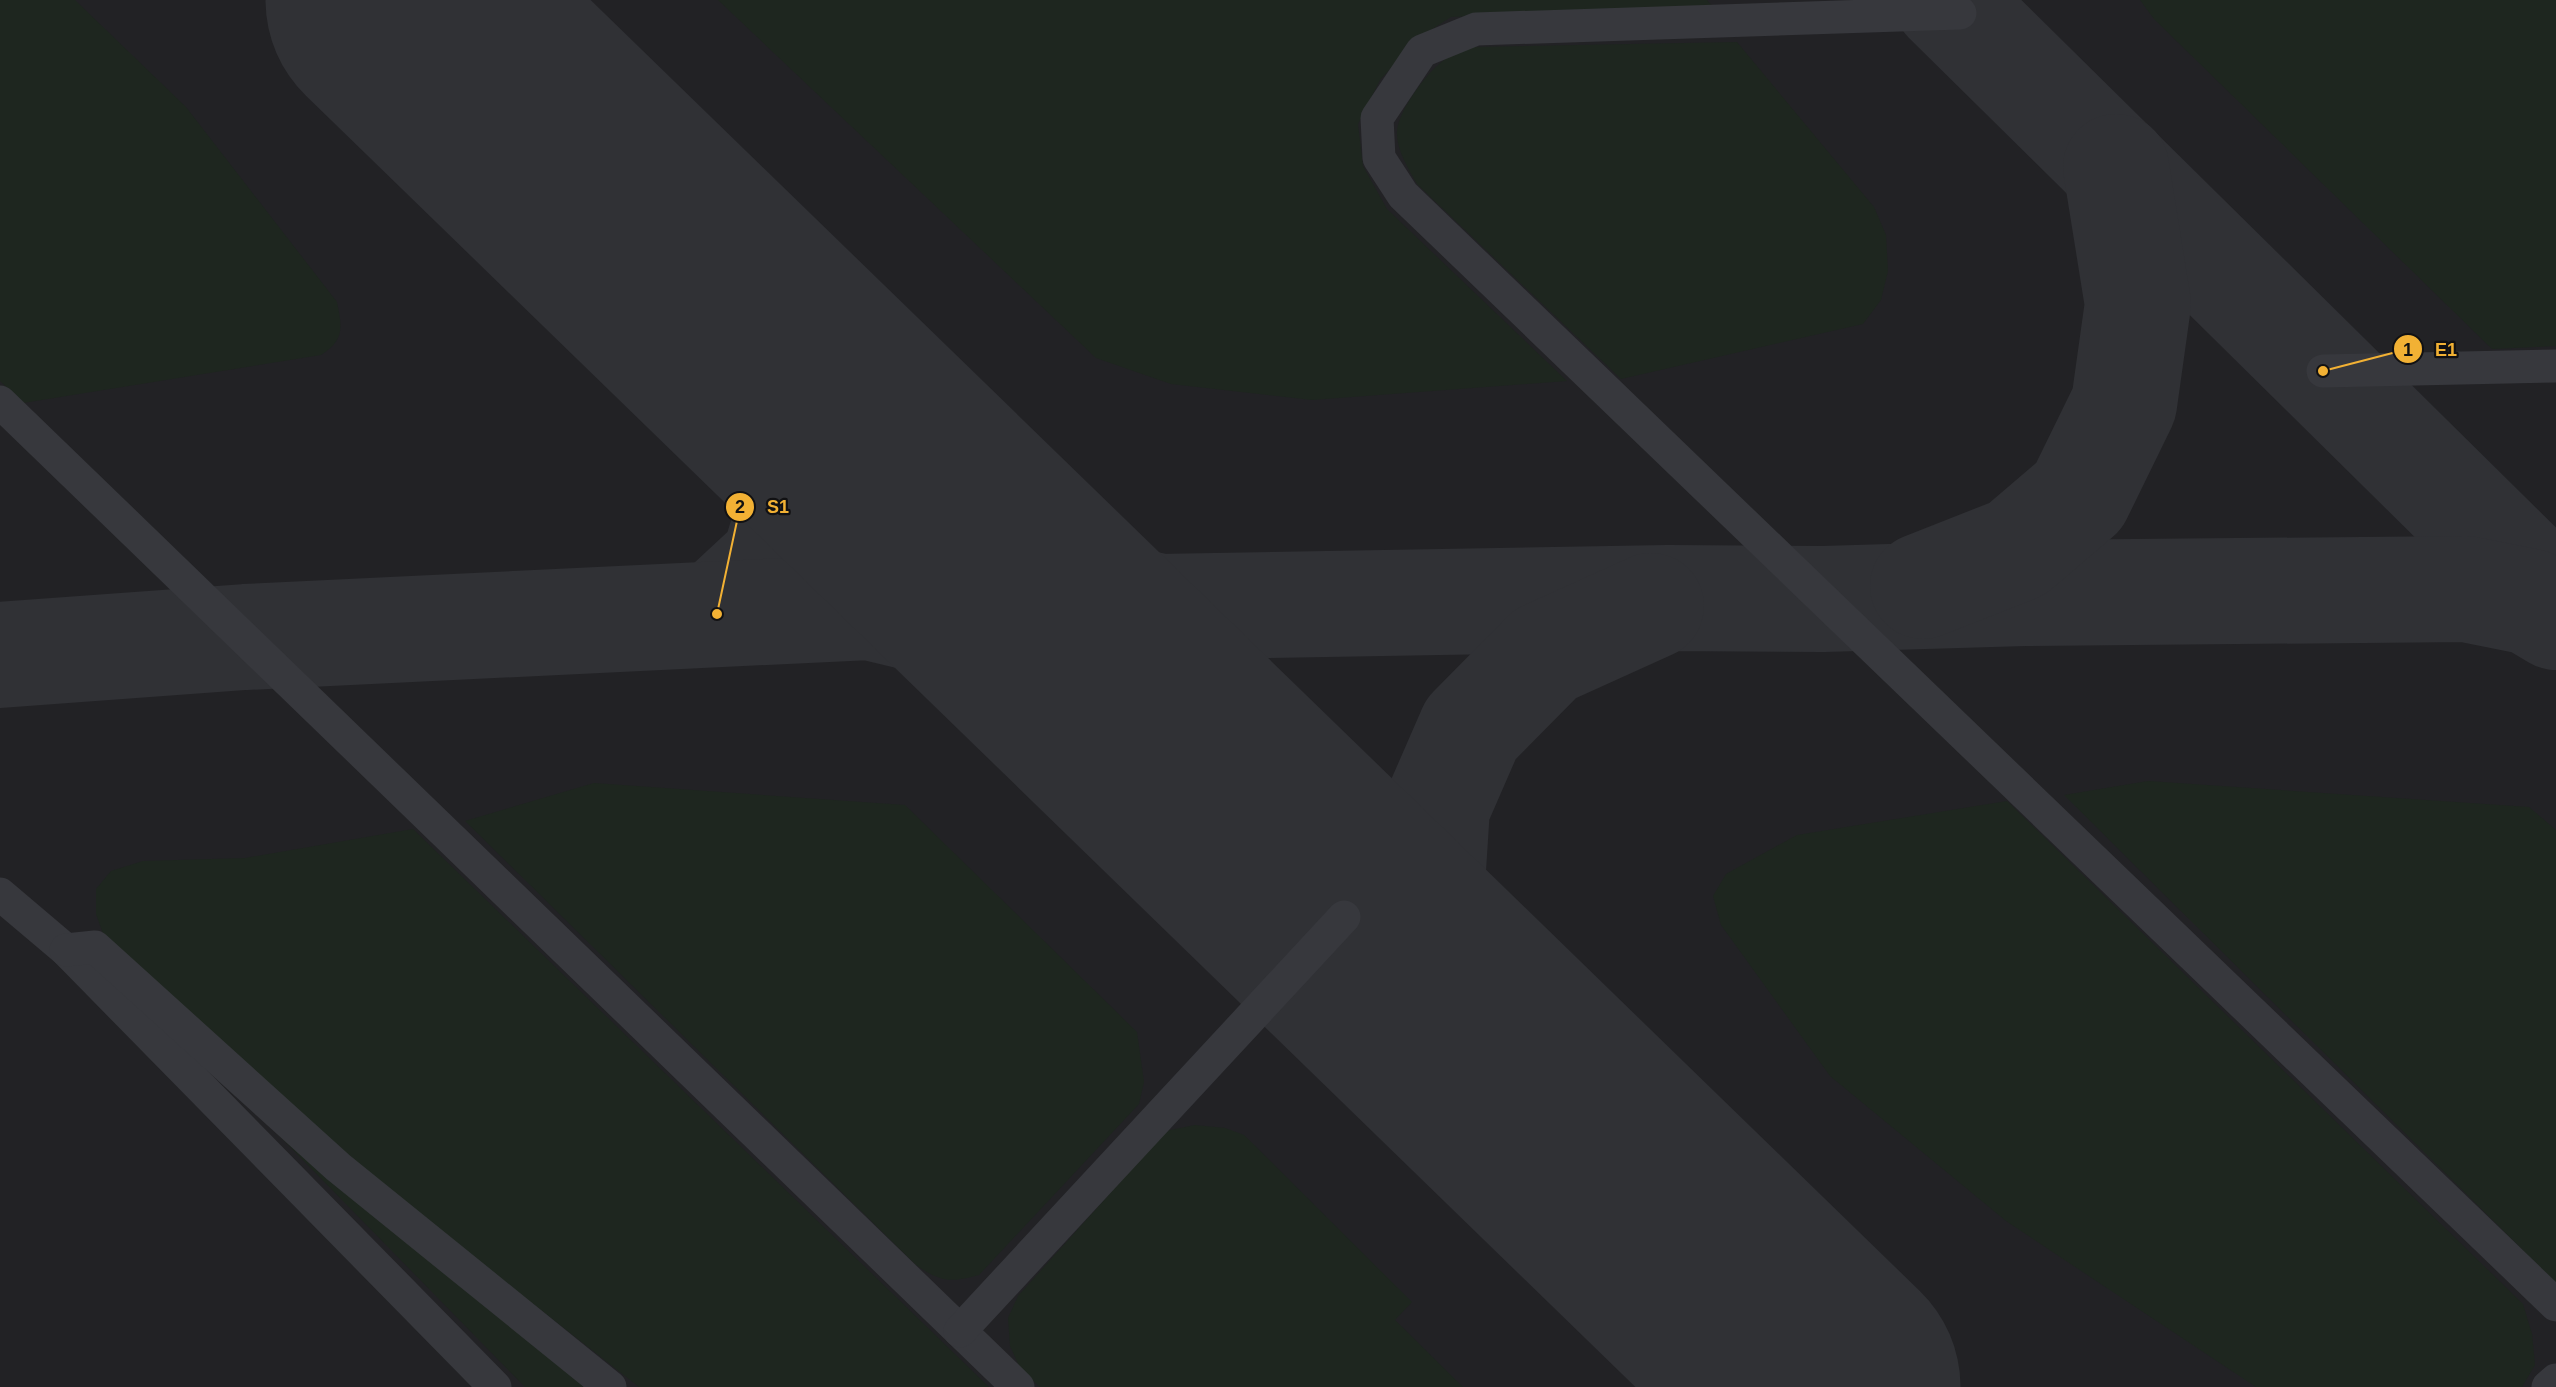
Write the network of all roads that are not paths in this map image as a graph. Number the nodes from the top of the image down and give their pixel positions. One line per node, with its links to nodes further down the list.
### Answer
1 (1960, 13): 8 (lane)
2 (2556, 366): 3 (lane)
3 (2324, 371)
4 (0, 402): 9 (lane)
5 (0, 894): 7 (lane)
6 (1344, 917): 9 (lane)
7 (66, 950): 11 (lane); 12 (lane)
8 (2556, 1305)
9 (960, 1330): 13 (lane)
10 (2556, 1380): 14 (lane)
11 (495, 1387)
12 (610, 1387)
13 (1018, 1387)
14 (2548, 1387)

